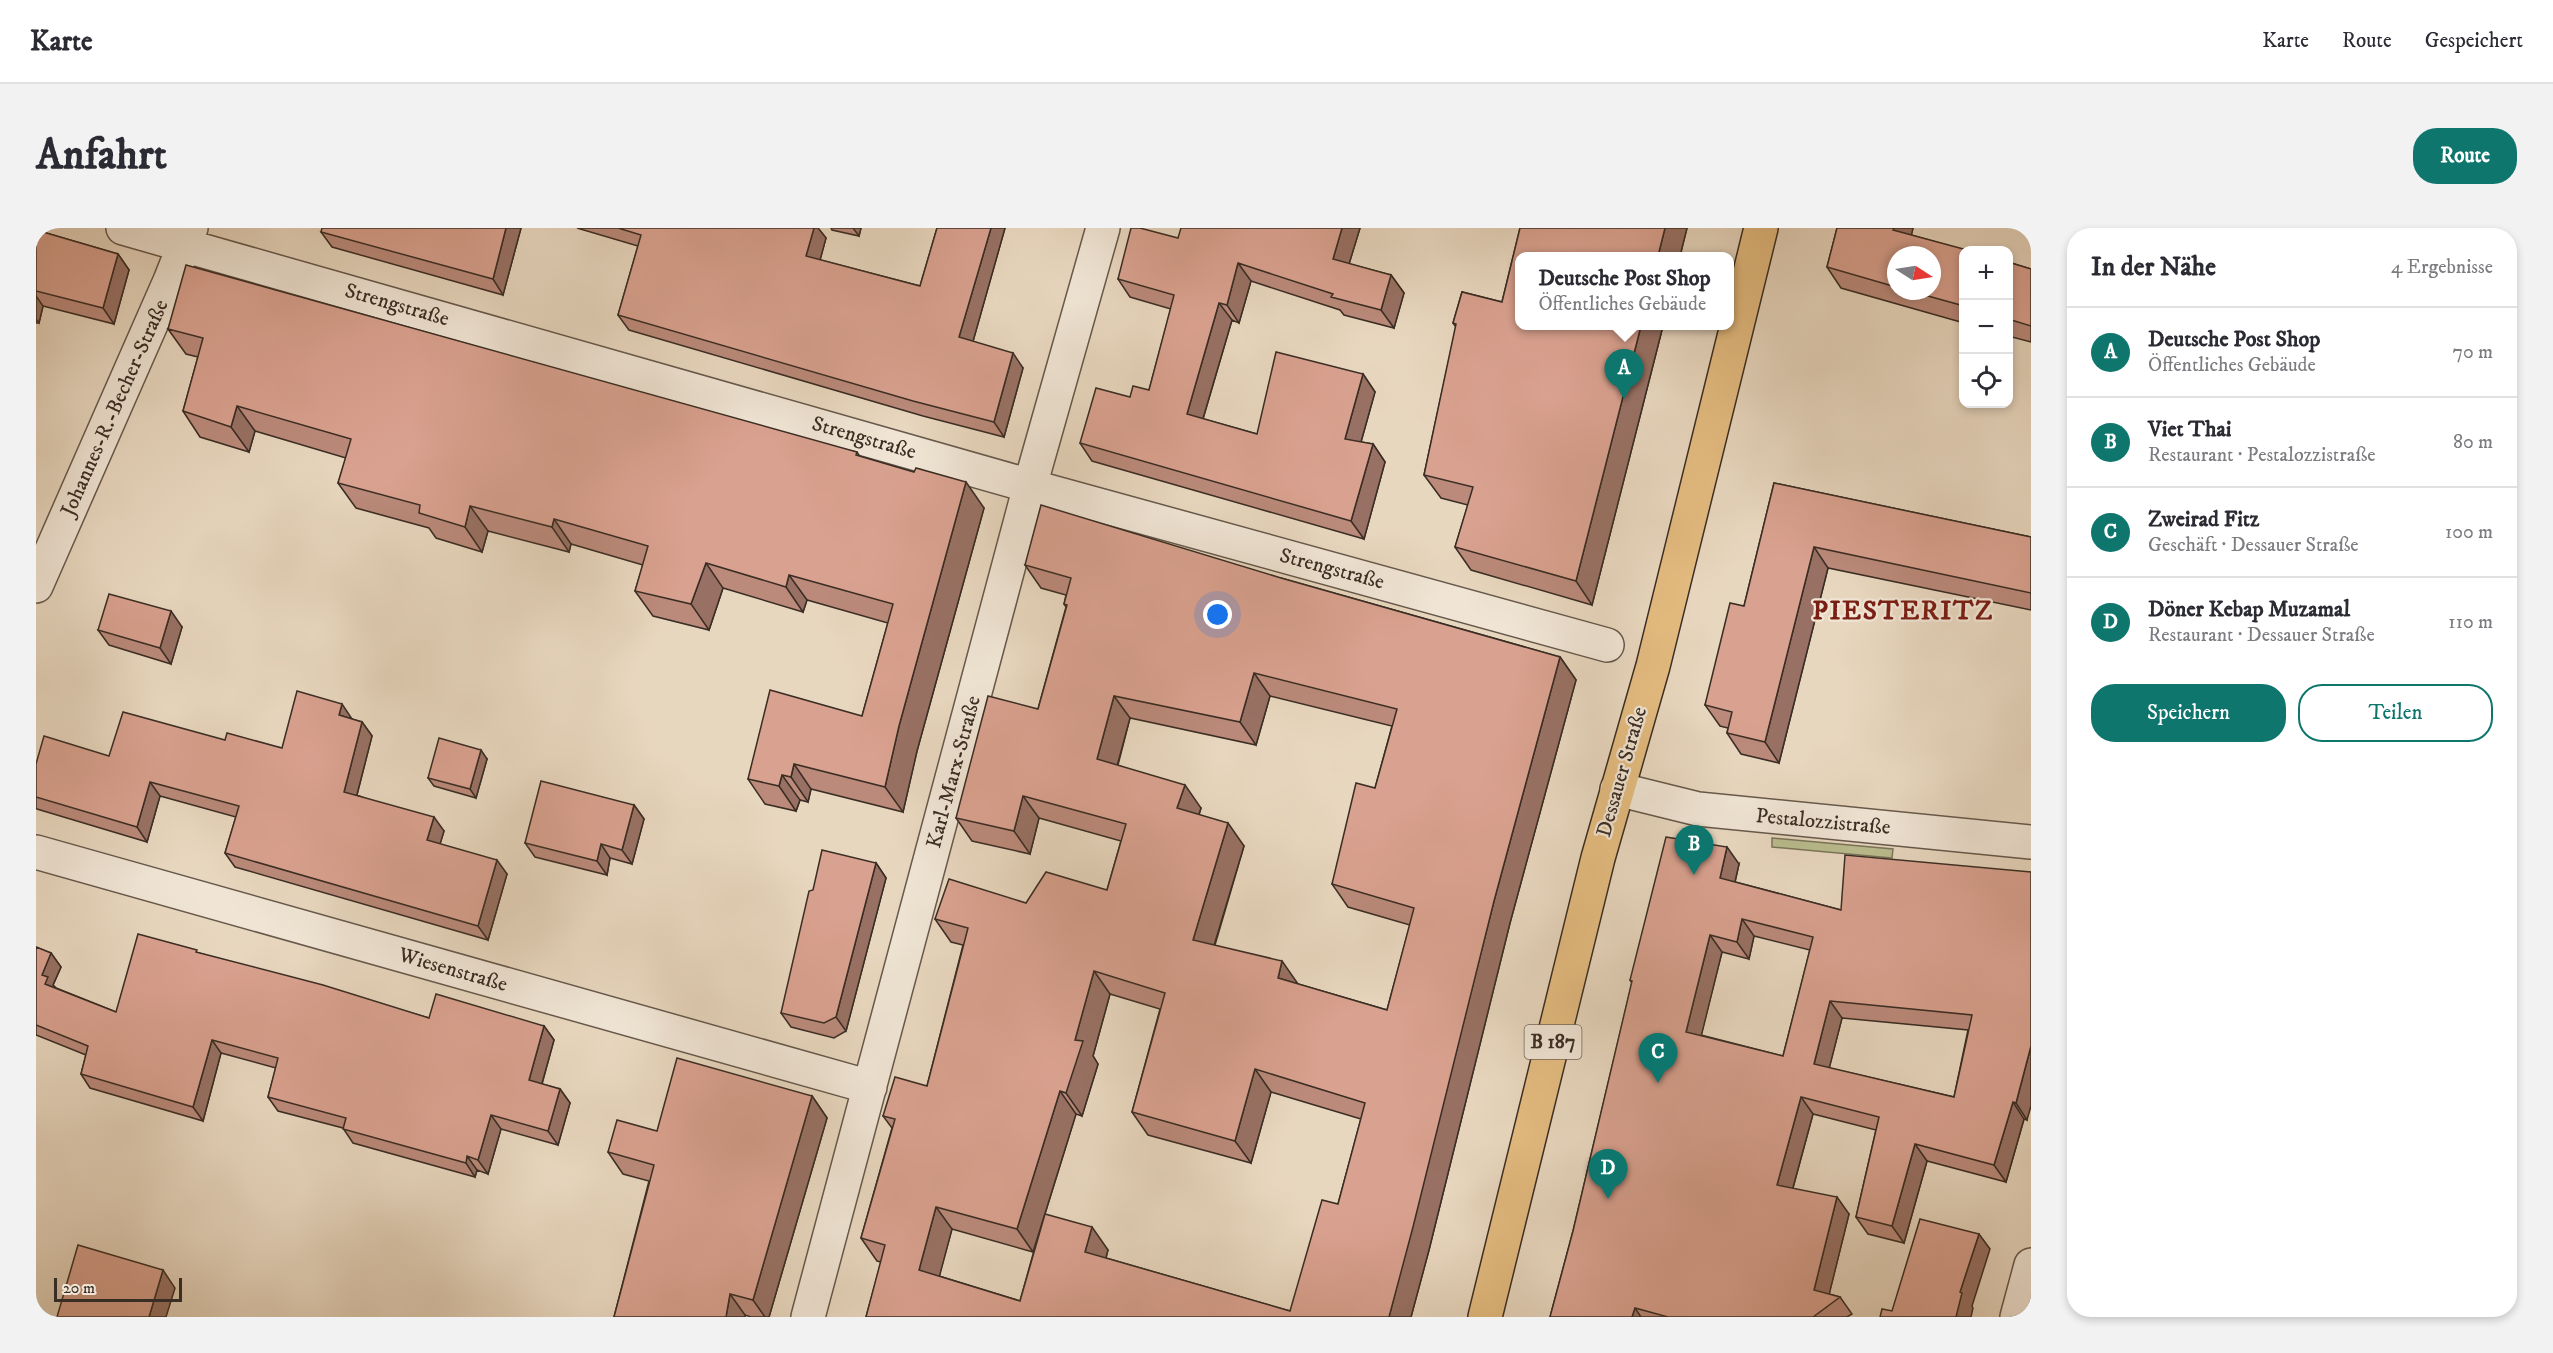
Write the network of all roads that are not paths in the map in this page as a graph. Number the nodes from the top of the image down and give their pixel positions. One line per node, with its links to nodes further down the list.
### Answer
1 (123, 228): 4 (street, Strengstraße)
2 (1103, 228): 5 (street, Karl-Marx-Straße)
3 (1761, 228): 8 (main road, Dessauer Straße / B 187)
4 (188, 236): 5 (street, Strengstraße); 6 (street, Johannes-R.-Becher-Straße)
5 (1030, 486): 7 (street, Strengstraße); 11 (street, Karl-Marx-Straße)
6 (36, 586)
7 (1607, 645)
8 (1617, 789): 9 (street, Pestalozzistraße); 13 (main road, Dessauer Straße / B 187)
9 (2031, 842)
10 (36, 852): 11 (street, Wiesenstraße)
11 (870, 1087): 12 (street, Karl-Marx-Straße)
12 (808, 1317)
13 (1485, 1317)

